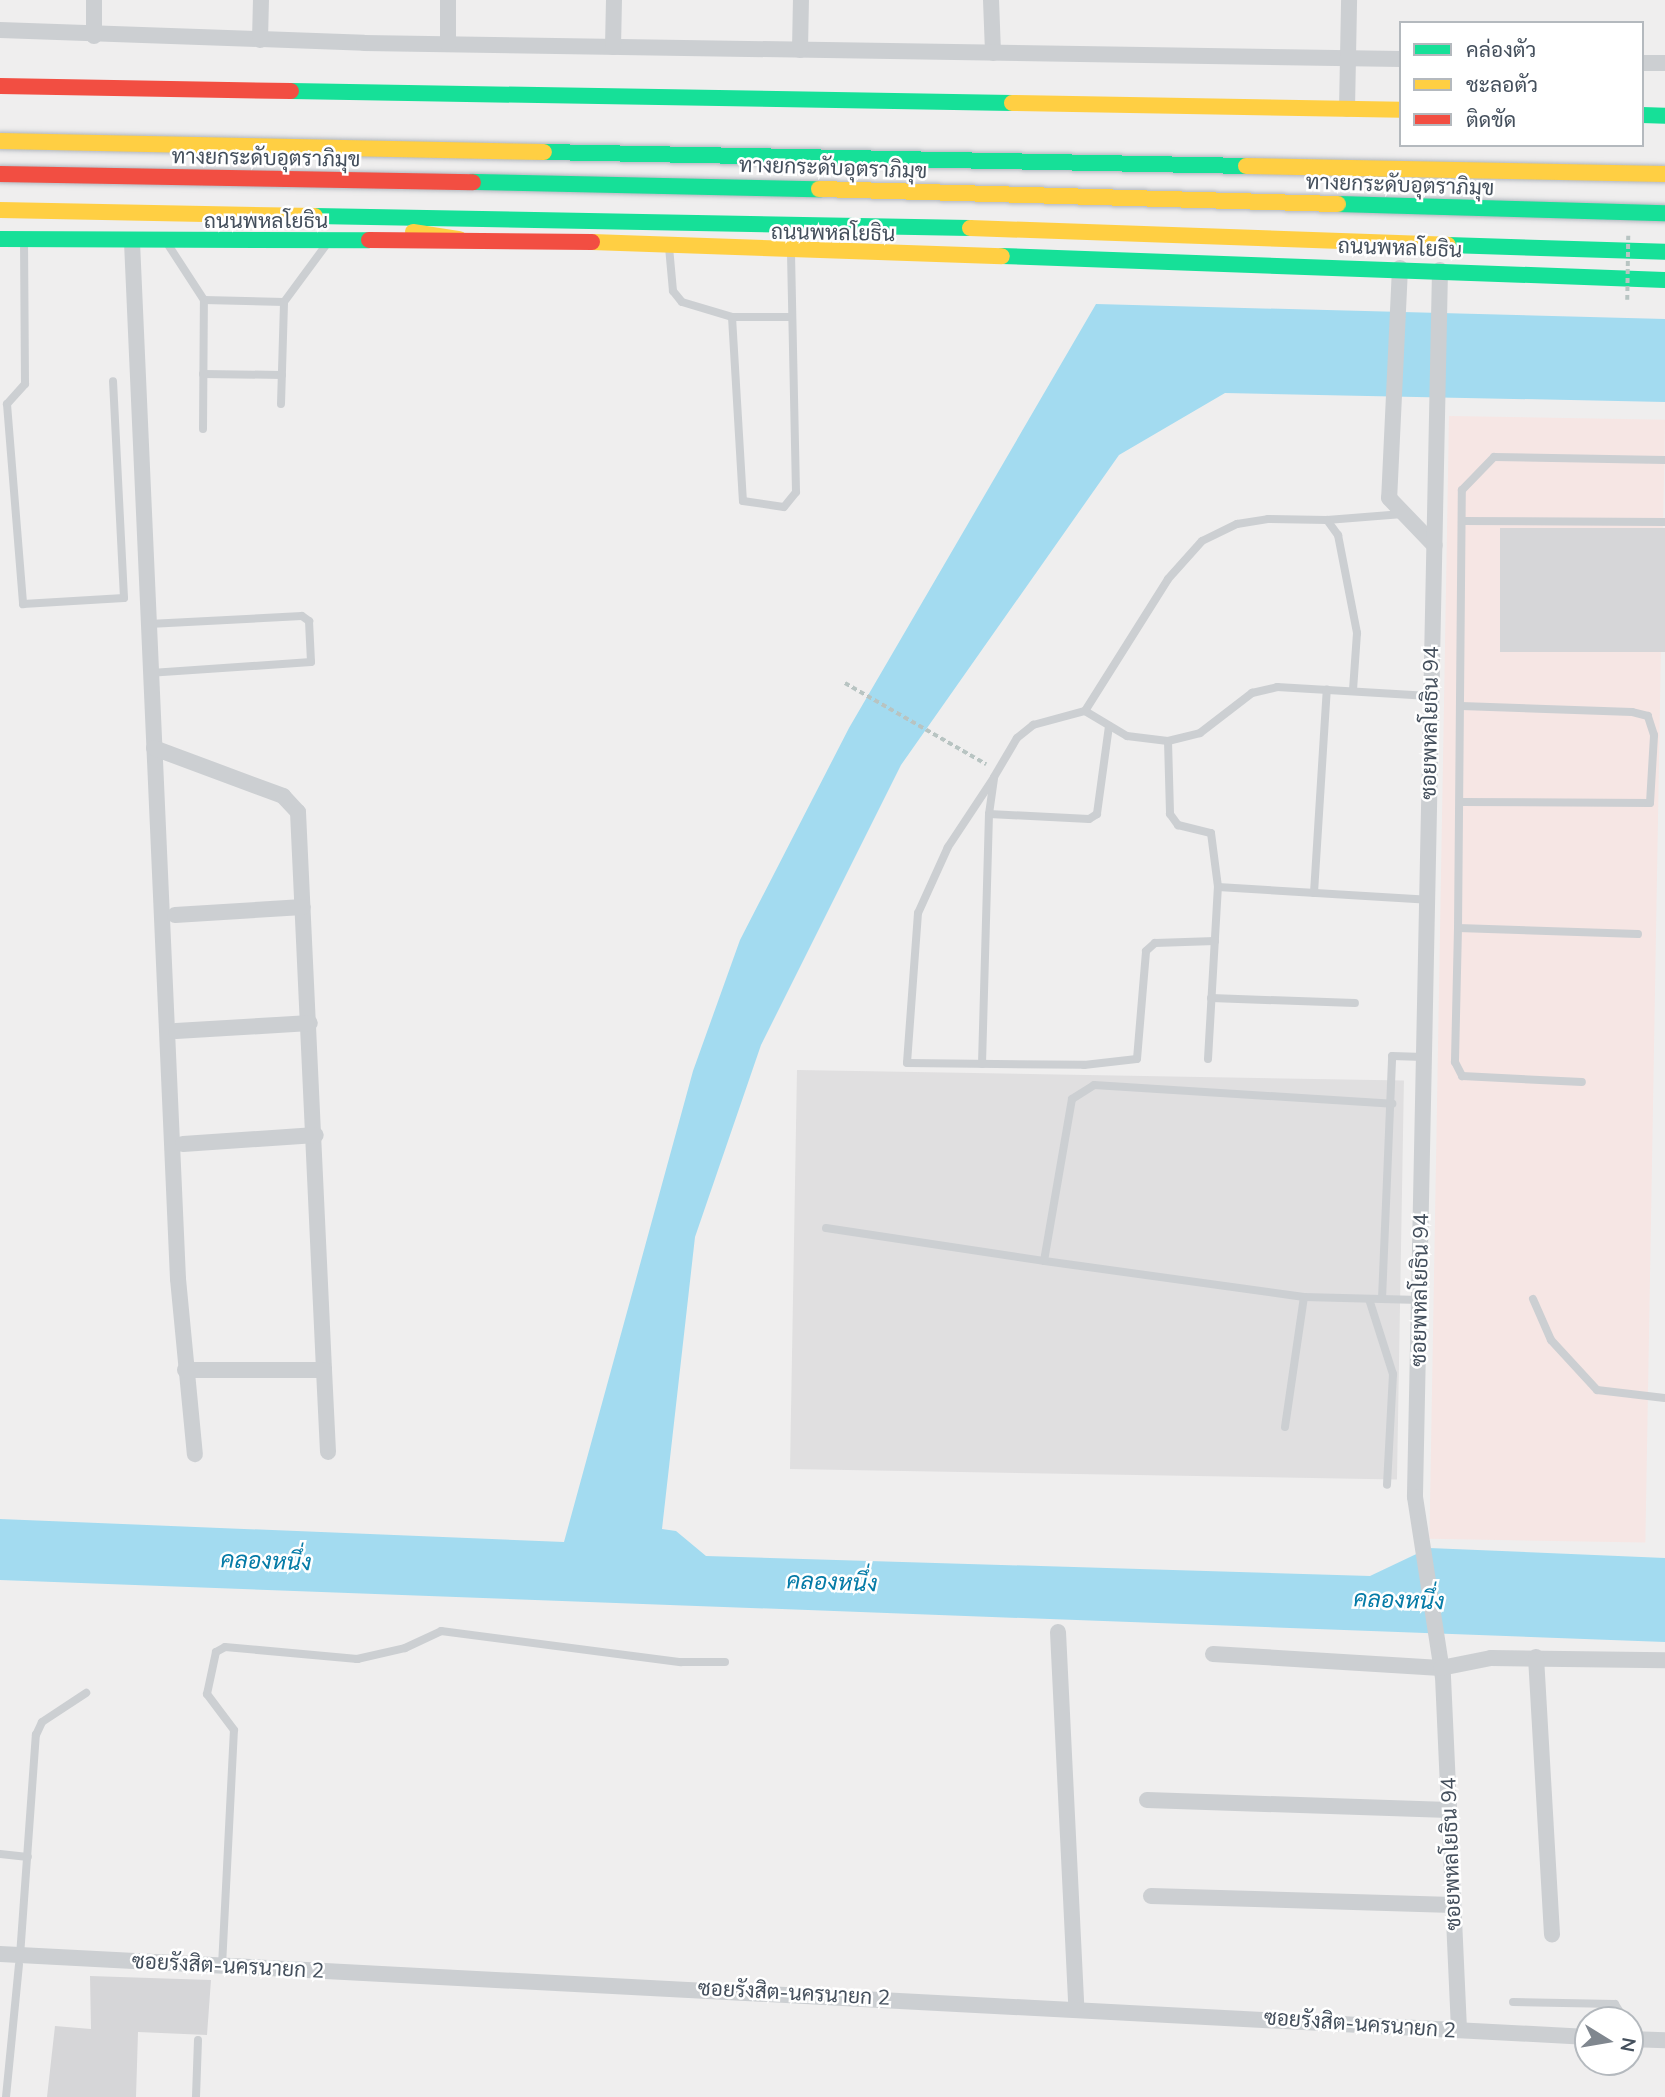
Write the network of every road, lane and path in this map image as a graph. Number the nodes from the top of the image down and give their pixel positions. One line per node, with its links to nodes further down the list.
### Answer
1 (94, 0): 9 (street)
2 (261, 0): 10 (street)
3 (448, 0): 11 (street)
4 (614, 0): 12 (street)
5 (801, 0): 13 (street)
6 (991, 0): 14 (street)
7 (1349, 0): 15 (street)
8 (0, 30): 9 (street)
9 (94, 36): 10 (street)
10 (260, 40): 11 (street)
11 (448, 44): 12 (street)
12 (613, 47): 13 (street)
13 (800, 50): 14 (street)
14 (993, 53): 15 (street)
15 (1347, 58): 16 (street); 20 (street)
16 (1399, 59)
17 (1644, 63): 18 (street)
18 (1665, 64)
19 (0, 86): 20 (main road)
20 (1347, 109): 21 (main road)
21 (1399, 110)
22 (1644, 115): 23 (main road)
23 (1665, 116)
24 (0, 129): 26 (main road)
25 (0, 141): 26 (main road, ทางยกระดับอุตราภิมุข, bridge)
26 (1665, 173)
27 (0, 174): 29 (main road, ทางยกระดับอุตราภิมุข, bridge)
28 (0, 210): 30 (main road, ถนนพหลโยธิน)
29 (1665, 213)
30 (307, 217): 33 (main road); 38 (main road, ถนนพหลโยธิน)
31 (0, 239): 32 (main road, ถนนพหลโยธิน)
32 (24, 239): 34 (main road, ถนนพหลโยธิน); 49 (lane)
33 (459, 239): 36 (main road, ถนนพหลโยธิน); 37 (main road, ถนนพหลโยธิน)
34 (132, 242): 35 (main road, ถนนพหลโยธิน); 58 (street)
35 (166, 242): 36 (main road, ถนนพหลโยธิน); 43 (lane)
36 (327, 242): 44 (lane)
37 (669, 247): 39 (main road, ถนนพหลโยธิน); 45 (lane)
38 (1662, 252)
39 (791, 253): 40 (main road, ถนนพหลโยธิน); 46 (lane)
40 (1400, 268): 41 (main road, ถนนพหลโยธิน); 53 (street)
41 (1440, 270): 42 (main road, ถนนพหลโยธิน); 57 (street, ซอยพหลโยธิน 94)
42 (1665, 280)
43 (204, 300): 44 (lane); 47 (lane)
44 (284, 302): 48 (lane)
45 (732, 317): 46 (lane); 46 (lane)
46 (791, 317)
47 (203, 374): 48 (lane); 51 (lane)
48 (282, 375): 50 (lane)
49 (113, 381)
50 (281, 404)
51 (203, 429)
52 (1665, 460): 55 (lane)
53 (1404, 514): 54 (lane); 57 (street)
54 (1326, 520): 62 (lane); 65 (lane)
55 (1462, 521): 56 (lane); 64 (lane)
56 (1665, 522)
57 (1434, 547): 63 (street, ซอยพหลโยธิน 94)
58 (149, 624): 59 (street); 59 (lane)
59 (151, 673): 68 (street)
60 (845, 683): 69 (path)
61 (1327, 689): 62 (lane); 67 (lane); 73 (lane)
62 (1353, 690): 63 (lane)
63 (1430, 695): 74 (street, ซอยพหลโยธิน 94)
64 (1461, 706): 70 (lane); 70 (lane)
65 (1085, 711): 66 (lane); 69 (lane)
66 (1110, 726): 67 (lane); 71 (lane)
67 (1168, 741): 72 (lane)
68 (154, 748): 75 (street); 98 (street)
69 (996, 774): 71 (lane); 86 (lane)
70 (1461, 802): 77 (lane)
71 (989, 814): 86 (lane)
72 (1217, 887): 73 (lane); 79 (lane)
73 (1314, 893): 74 (lane)
74 (1427, 900): 84 (street, ซอยพหลโยธิน 94)
75 (303, 907): 76 (street); 82 (street)
76 (175, 915)
77 (1458, 928): 78 (lane); 87 (lane)
78 (1638, 934)
79 (1215, 941): 80 (lane); 86 (lane)
80 (1210, 998): 81 (lane); 85 (lane)
81 (1355, 1003)
82 (310, 1023): 83 (street); 89 (street)
83 (176, 1031)
84 (1424, 1057): 88 (lane); 97 (street, ซอยพหลโยธิน 94)
85 (1208, 1059)
86 (982, 1064)
87 (1582, 1082)
88 (1392, 1104): 92 (lane); 95 (lane)
89 (316, 1135): 90 (street); 99 (street)
90 (183, 1144)
91 (826, 1228): 92 (lane)
92 (1044, 1261): 93 (lane)
93 (1304, 1297): 94 (lane); 101 (lane)
94 (1369, 1299): 95 (lane); 104 (lane)
95 (1382, 1299): 97 (lane)
96 (1533, 1299): 100 (lane)
97 (1420, 1300): 110 (street, ซอยพหลโยธิน 94)
98 (185, 1370): 99 (street); 103 (street)
99 (324, 1370): 102 (street)
100 (1665, 1398)
101 (1285, 1427)
102 (328, 1452)
103 (195, 1454)
104 (1387, 1485)
105 (1058, 1632): 123 (street)
106 (1213, 1654): 110 (street)
107 (1536, 1657): 108 (street); 110 (street); 118 (street)
108 (1665, 1660)
109 (724, 1662): 121 (lane)
110 (1440, 1662): 113 (street, ซอยพหลโยธิน 94)
111 (86, 1693): 115 (lane)
112 (1147, 1800): 113 (street)
113 (1449, 1811): 117 (street, ซอยพหลโยธิน 94)
114 (0, 1854): 115 (lane)
115 (27, 1857): 120 (lane)
116 (1151, 1896): 117 (street)
117 (1453, 1905): 125 (street, ซอยพหลโยธิน 94)
118 (1552, 1935)
119 (0, 1954): 120 (street, ซอยรังสิต-นครนายก 2)
120 (19, 1960): 121 (street, ซอยรังสิต-นครนายก 2); 130 (lane)
121 (222, 1966): 123 (street, ซอยรังสิต-นครนายก 2)
122 (1513, 2002): 124 (lane)
123 (1076, 2006): 125 (street, ซอยรังสิต-นครนายก 2)
124 (1616, 2006)
125 (1459, 2030): 126 (street, ซอยรังสิต-นครนายก 2)
126 (1574, 2036)
127 (1644, 2039): 129 (street)
128 (198, 2040): 131 (lane)
129 (1665, 2040)
130 (6, 2097)
131 (196, 2097)

